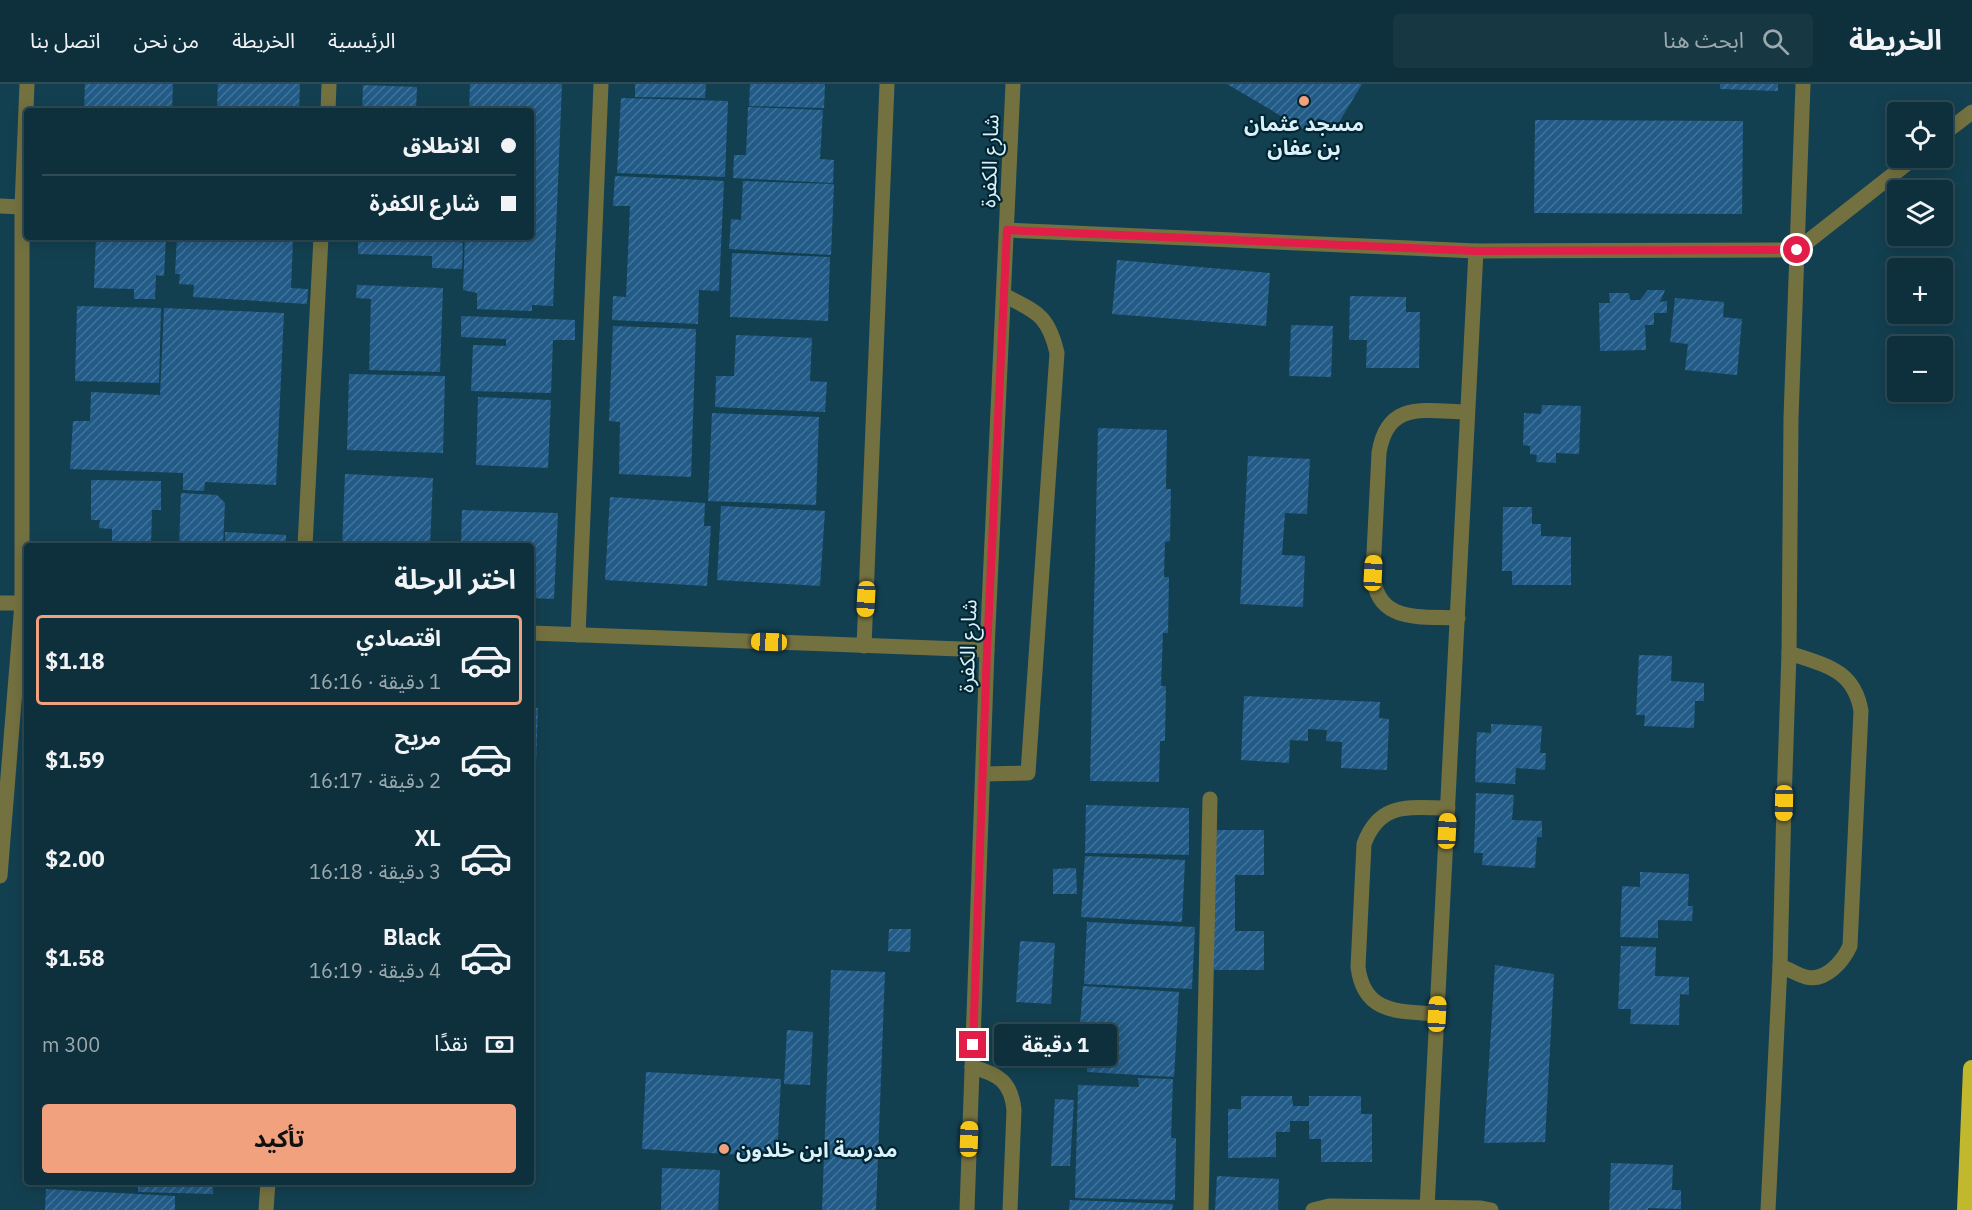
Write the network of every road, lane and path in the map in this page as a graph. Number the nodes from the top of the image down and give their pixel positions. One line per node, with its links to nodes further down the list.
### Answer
1 (27, 84): 7 (street)
2 (329, 84): 8 (street)
3 (601, 84): 26 (street)
4 (887, 84): 27 (street)
5 (1013, 84): 15 (street, شارع الكفرة)
6 (1803, 84): 17 (street)
7 (26, 108)
8 (328, 108)
9 (1972, 112): 10 (street)
10 (1953, 127)
11 (24, 158): 14 (street)
12 (1901, 168): 17 (street)
13 (0, 206): 14 (street)
14 (22, 207): 23 (street)
15 (1007, 230): 18 (street); 19 (street, شارع الكفرة)
16 (321, 240): 21 (street)
17 (1797, 250): 18 (street); 29 (street)
18 (1476, 251): 20 (street)
19 (1004, 295): 28 (street, شارع الكفرة); 30 (street)
20 (1467, 412): 24 (street); 24 (street)
21 (305, 543)
22 (0, 603): 23 (street)
23 (24, 603): 33 (street)
24 (1458, 618): 32 (street)
25 (534, 633): 26 (street)
26 (578, 635): 27 (street)
27 (864, 646): 28 (street)
28 (987, 650): 30 (street, شارع الكفرة)
29 (1790, 653): 34 (street); 34 (street)
30 (983, 774): 36 (street, شارع الكفرة)
31 (1210, 799): 43 (street)
32 (1448, 808): 35 (street); 35 (street)
33 (0, 876)
34 (1780, 966): 46 (street)
35 (1437, 1014): 39 (street)
36 (972, 1068): 41 (street, شارع الكفرة); 42 (street)
37 (1972, 1069): 47 (highway)
38 (268, 1185): 40 (street)
39 (1427, 1208): 44 (street); 45 (street)
40 (266, 1210)
41 (967, 1210)
42 (1010, 1210)
43 (1201, 1210)
44 (1313, 1210)
45 (1491, 1210)
46 (1768, 1210)
47 (1966, 1210)

